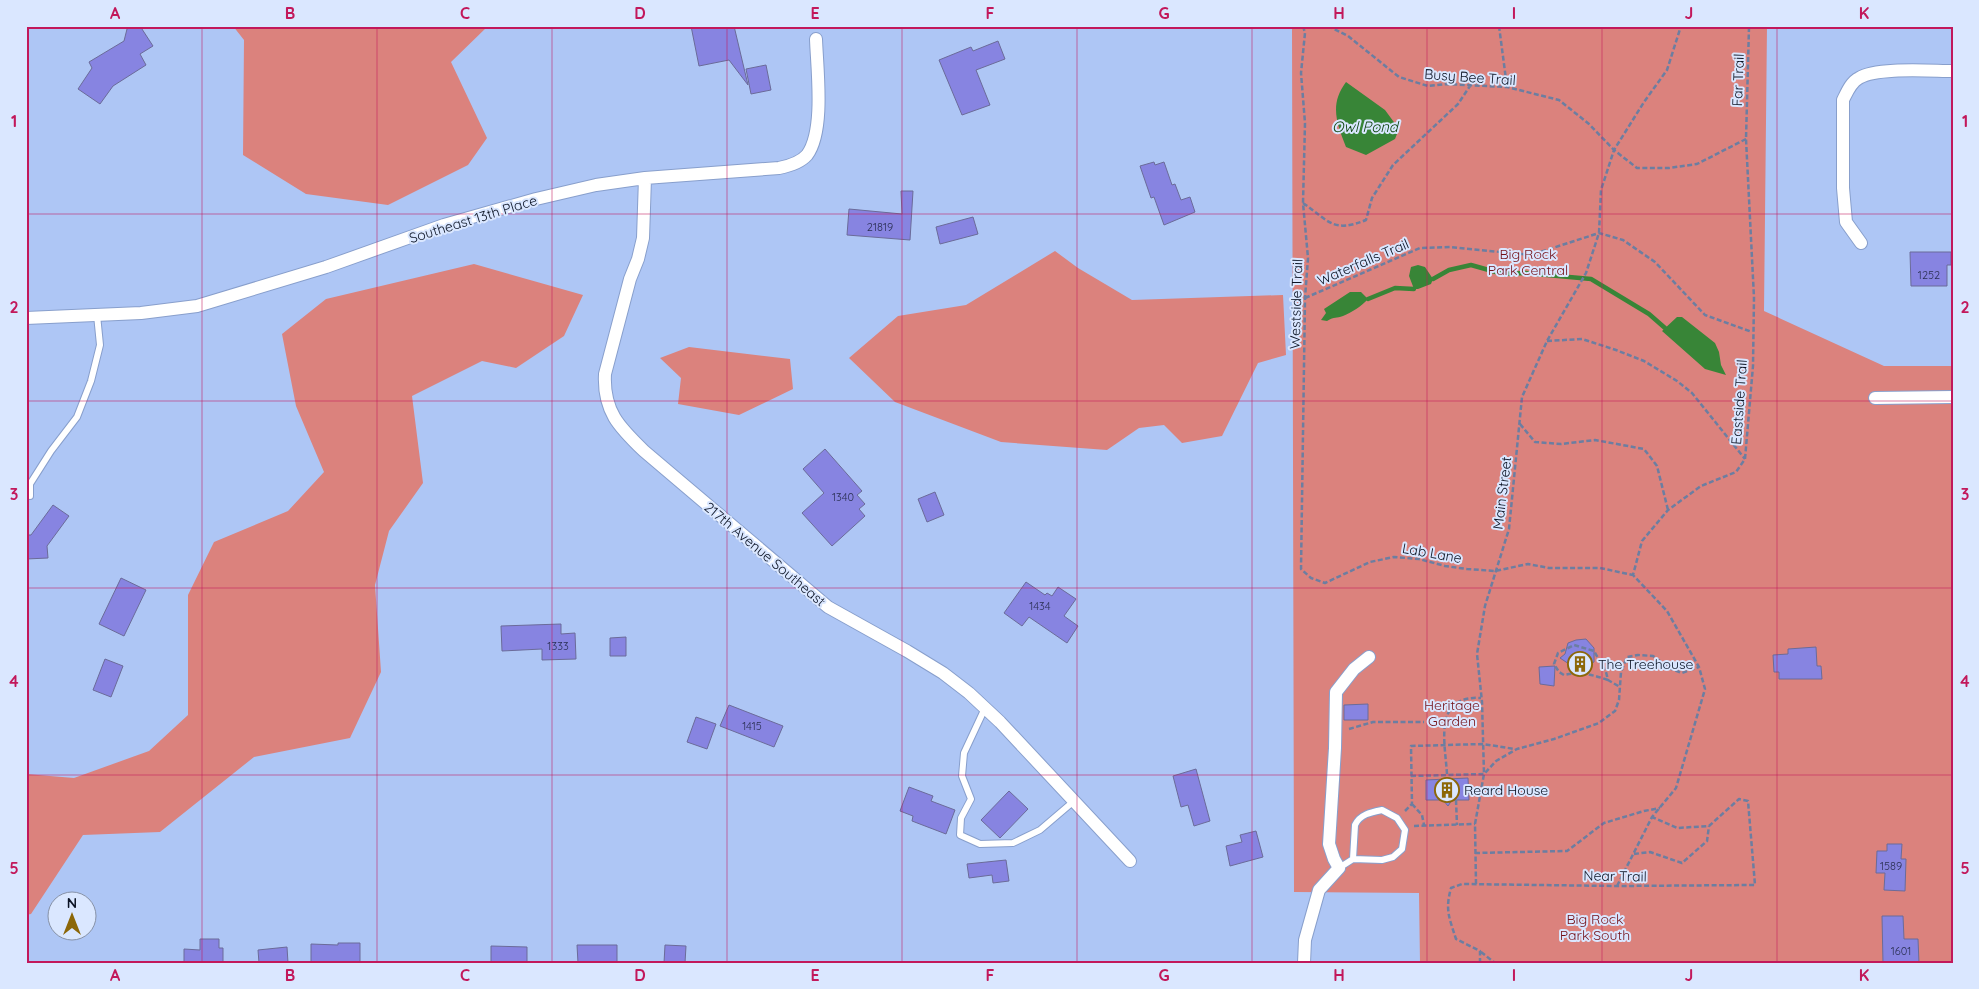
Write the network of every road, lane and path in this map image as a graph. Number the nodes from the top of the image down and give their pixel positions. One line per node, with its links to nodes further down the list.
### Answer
1 (1303, 26): 13 (path, Westside Trail)
2 (1328, 26): 8 (path, Busy Bee Trail)
3 (1499, 26): 9 (path)
4 (1680, 26): 11 (path, Main Street)
5 (1744, 26): 10 (path, Far Trail)
6 (816, 39): 12 (street, Southeast 13th Place)
7 (1953, 71): 15 (street)
8 (1470, 85): 9 (path, Busy Bee Trail); 13 (path)
9 (1507, 87): 11 (path, Busy Bee Trail)
10 (1746, 140): 11 (path, Busy Bee Trail); 19 (path, Eastside Trail)
11 (1614, 150): 14 (path, Main Street)
12 (645, 178): 17 (street, Southeast 13th Place); 35 (street, 217th Avenue Southeast)
13 (1304, 204): 16 (path, Westside Trail)
14 (1599, 233): 16 (path, Waterfalls Trail); 19 (path); 20 (path, Main Street)
15 (1861, 243)
16 (1305, 298): 29 (path, Westside Trail)
17 (97, 315): 18 (street, Southeast 13th Place); 25 (lane)
18 (26, 318)
19 (1752, 332): 24 (path, Eastside Trail)
20 (1547, 341): 23 (path, Main Street); 24 (path)
21 (1953, 397): 22 (street)
22 (1875, 398)
23 (1520, 424): 26 (path); 27 (path, Main Street)
24 (1745, 459): 26 (path, Eastside Trail)
25 (30, 496)
26 (1668, 510): 28 (path, Eastside Trail)
27 (1495, 571): 28 (path, Lab Lane); 29 (path, Lab Lane); 34 (path, Main Street)
28 (1633, 575): 31 (path)
29 (1311, 578)
30 (1369, 657): 37 (street)
31 (1698, 667): 33 (path); 47 (path)
32 (1608, 680): 32 (path); 33 (path)
33 (1620, 687): 40 (path)
34 (1481, 698): 38 (path, Main Street); 39 (path)
35 (985, 708): 45 (street, 217th Avenue Southeast); 45 (lane)
36 (1424, 722): 37 (path)
37 (1335, 733): 59 (street)
38 (1483, 744): 39 (path); 40 (path); 42 (path, Main Street)
39 (1445, 745): 41 (path); 43 (path)
40 (1517, 749): 42 (path)
41 (1447, 774): 42 (path); 43 (path)
42 (1484, 774): 50 (path, Main Street)
43 (1411, 776): 46 (path)
44 (1456, 800): 52 (path)
45 (1074, 801): 58 (street, 217th Avenue Southeast)
46 (1412, 804): 49 (path); 51 (path)
47 (1660, 808): 48 (path); 55 (path)
48 (1652, 817): 53 (path); 56 (path)
49 (1397, 818): 54 (lane); 57 (lane)
50 (1475, 824): 52 (path); 55 (path, Main Street)
51 (1424, 825): 52 (path); 54 (path)
52 (1457, 825)
53 (1708, 826): 56 (path); 61 (path, Near Trail)
54 (1405, 830): 57 (lane)
55 (1475, 853): 60 (path, Main Street)
56 (1633, 855): 61 (path)
57 (1353, 859): 59 (lane)
58 (1130, 861)
59 (1340, 868): 63 (street)
60 (1476, 884): 61 (path, Near Trail); 62 (path)
61 (1617, 886)
62 (1480, 951): 64 (path); 65 (path)
63 (1304, 963)
64 (1480, 963)
65 (1495, 963)

